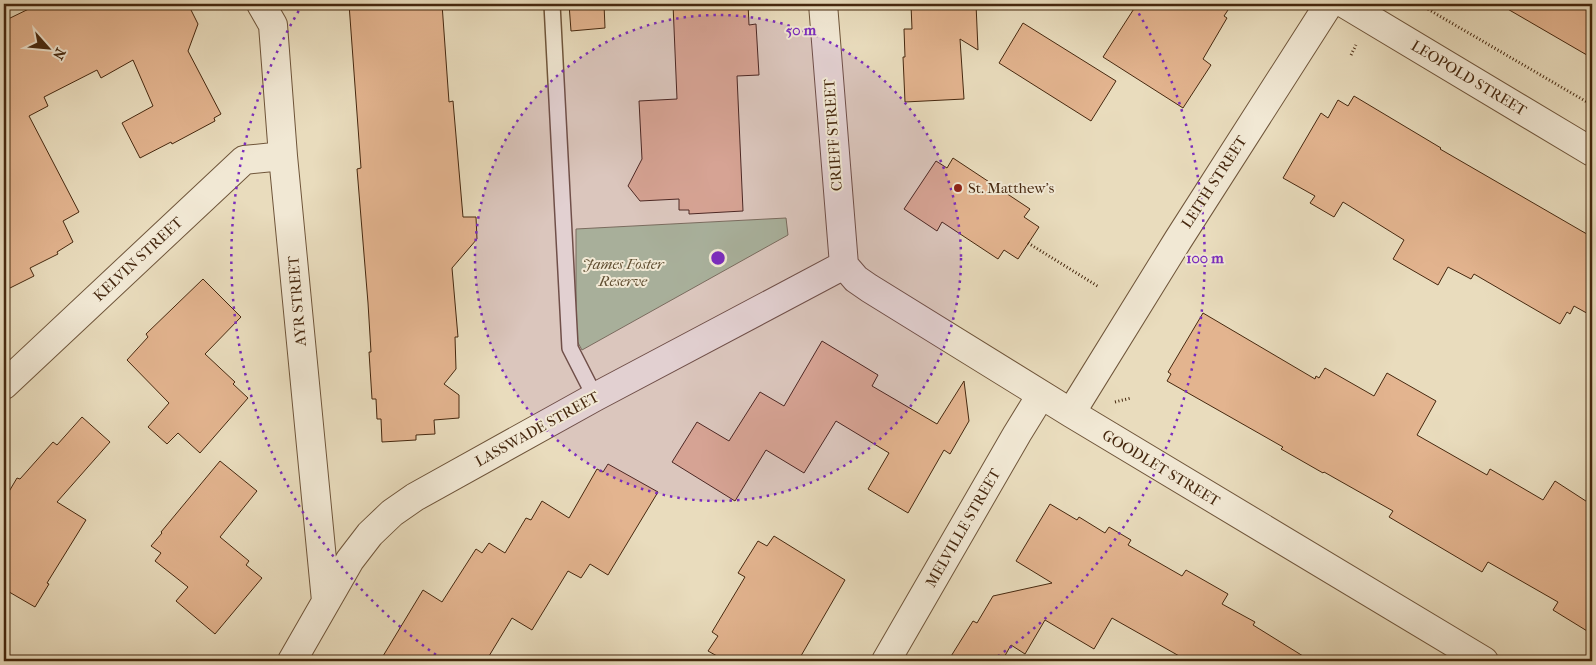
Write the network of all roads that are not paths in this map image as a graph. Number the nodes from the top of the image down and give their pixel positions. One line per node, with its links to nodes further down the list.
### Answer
1 (261, 4): 7 (street, AYR STREET)
2 (552, 4): 11 (lane)
3 (823, 4): 8 (street, CRIEFF STREET)
4 (1329, 4): 12 (street, LEITH STREET)
5 (1345, 4): 6 (street, LEOPOLD STREET)
6 (1592, 152)
7 (283, 156): 9 (street, KELVIN STREET); 13 (street, AYR STREET)
8 (844, 265): 10 (street, GOODLET STREET); 11 (street, LASSWADE STREET)
9 (4, 385)
10 (1041, 395): 12 (street, GOODLET STREET); 15 (street, MELVILLE STREET)
11 (595, 397): 13 (street, LASSWADE STREET)
12 (1070, 414): 16 (street, GOODLET STREET)
13 (326, 601): 14 (street, LASSWADE STREET)
14 (292, 661)
15 (886, 661)
16 (1484, 661)

